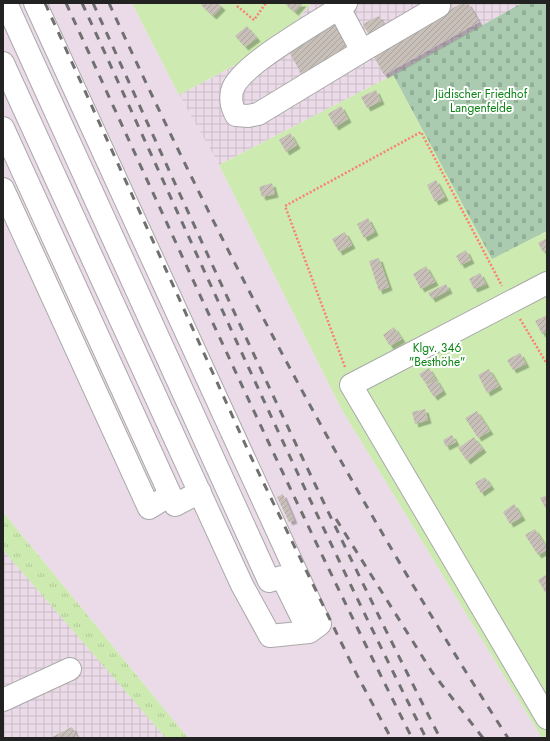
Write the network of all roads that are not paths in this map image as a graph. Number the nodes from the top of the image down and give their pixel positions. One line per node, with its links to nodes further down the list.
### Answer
1 (6, 3): 12 (lane)
2 (35, 3): 12 (lane)
3 (438, 3): 5 (lane)
4 (342, 6): 5 (lane); 5 (lane)
5 (362, 51)
6 (3, 63): 10 (lane)
7 (3, 128): 11 (lane)
8 (3, 189): 11 (lane)
9 (547, 283): 15 (lane)
10 (200, 492): 11 (lane); 12 (lane)
11 (170, 495)
12 (309, 632)
13 (70, 669): 14 (lane)
14 (3, 700)
15 (547, 718)

